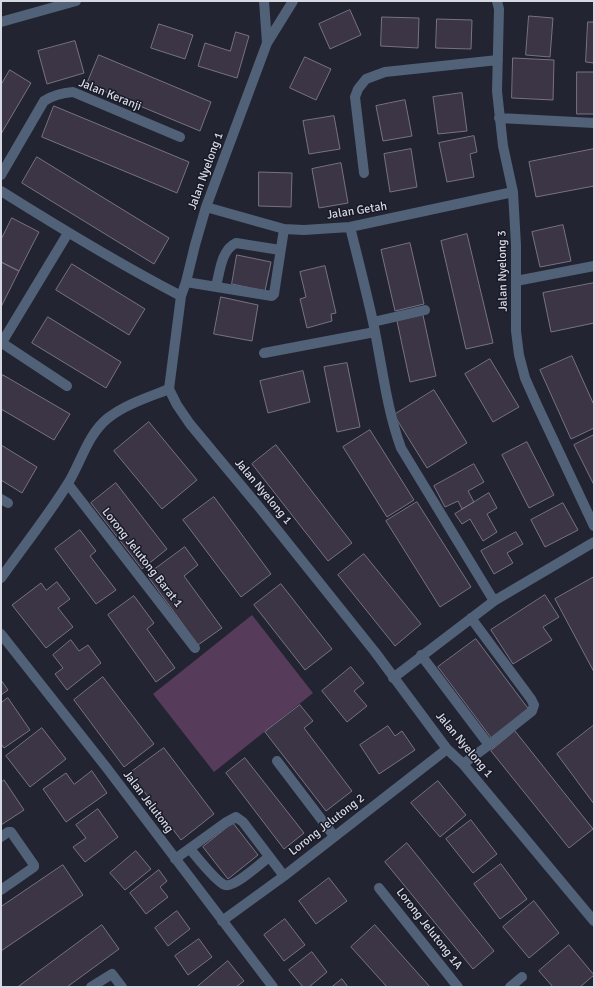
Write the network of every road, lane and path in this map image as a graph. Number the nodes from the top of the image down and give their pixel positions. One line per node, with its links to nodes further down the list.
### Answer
1 (76, 1): 5 (street)
2 (264, 1): 6 (street, Jalan Nyelong 1)
3 (292, 1): 6 (street)
4 (497, 1): 7 (street, Jalan Nyelong 3)
5 (1, 22)
6 (267, 43): 15 (street, Jalan Nyelong 1)
7 (498, 60): 8 (street, Jalan Nyelong 3); 11 (street)
8 (499, 118): 9 (street); 14 (street, Jalan Nyelong 3)
9 (594, 123)
10 (180, 137): 12 (street, Jalan Keranji)
11 (364, 173)
12 (1, 175)
13 (1, 191): 18 (street)
14 (513, 192): 16 (street, Jalan Getah); 21 (street, Jalan Nyelong 3)
15 (206, 207): 17 (street, Jalan Getah); 22 (street, Jalan Nyelong 1)
16 (350, 227): 17 (street, Jalan Getah); 26 (street)
17 (284, 229): 19 (street)
18 (68, 233): 24 (street); 27 (street)
19 (280, 250): 23 (street); 23 (street)
20 (594, 266): 21 (street)
21 (516, 281): 32 (street, Jalan Nyelong 3)
22 (186, 282): 23 (street); 24 (street, Jalan Nyelong 1)
23 (216, 286)
24 (181, 296): 30 (street, Jalan Nyelong 1)
25 (425, 310): 26 (street)
26 (374, 327): 28 (street); 35 (street)
27 (2, 344): 29 (street)
28 (264, 353)
29 (67, 386)
30 (169, 389): 31 (street); 40 (street, Jalan Nyelong 1)
31 (68, 484): 34 (street); 38 (street, Lorong Jelutong Barat 1)
32 (594, 526)
33 (594, 542): 35 (street)
34 (1, 578)
35 (494, 601): 36 (street)
36 (471, 618): 39 (street); 41 (street)
37 (1, 634): 49 (street, Jalan Jelutong)
38 (195, 648)
39 (421, 655): 40 (street); 41 (street)
40 (393, 678): 42 (street, Jalan Nyelong 1)
41 (489, 745): 44 (street)
42 (447, 749): 44 (street, Jalan Nyelong 1); 45 (street, Lorong Jelutong 2)
43 (277, 761): 45 (street)
44 (462, 764): 54 (street, Jalan Nyelong 1)
45 (334, 836): 50 (street, Lorong Jelutong 2)
46 (1, 837): 52 (street)
47 (190, 849): 48 (street); 48 (street); 49 (street)
48 (269, 857): 50 (street)
49 (175, 859): 53 (street, Jalan Jelutong)
50 (284, 876): 53 (street, Lorong Jelutong 2)
51 (379, 888): 59 (street, Lorong Jelutong 1A)
52 (1, 890)
53 (222, 921): 58 (street, Jalan Jelutong)
54 (594, 921)
55 (522, 977): 60 (street)
56 (91, 987): 57 (street)
57 (122, 987)
58 (273, 987)
59 (458, 987)
60 (510, 987)

